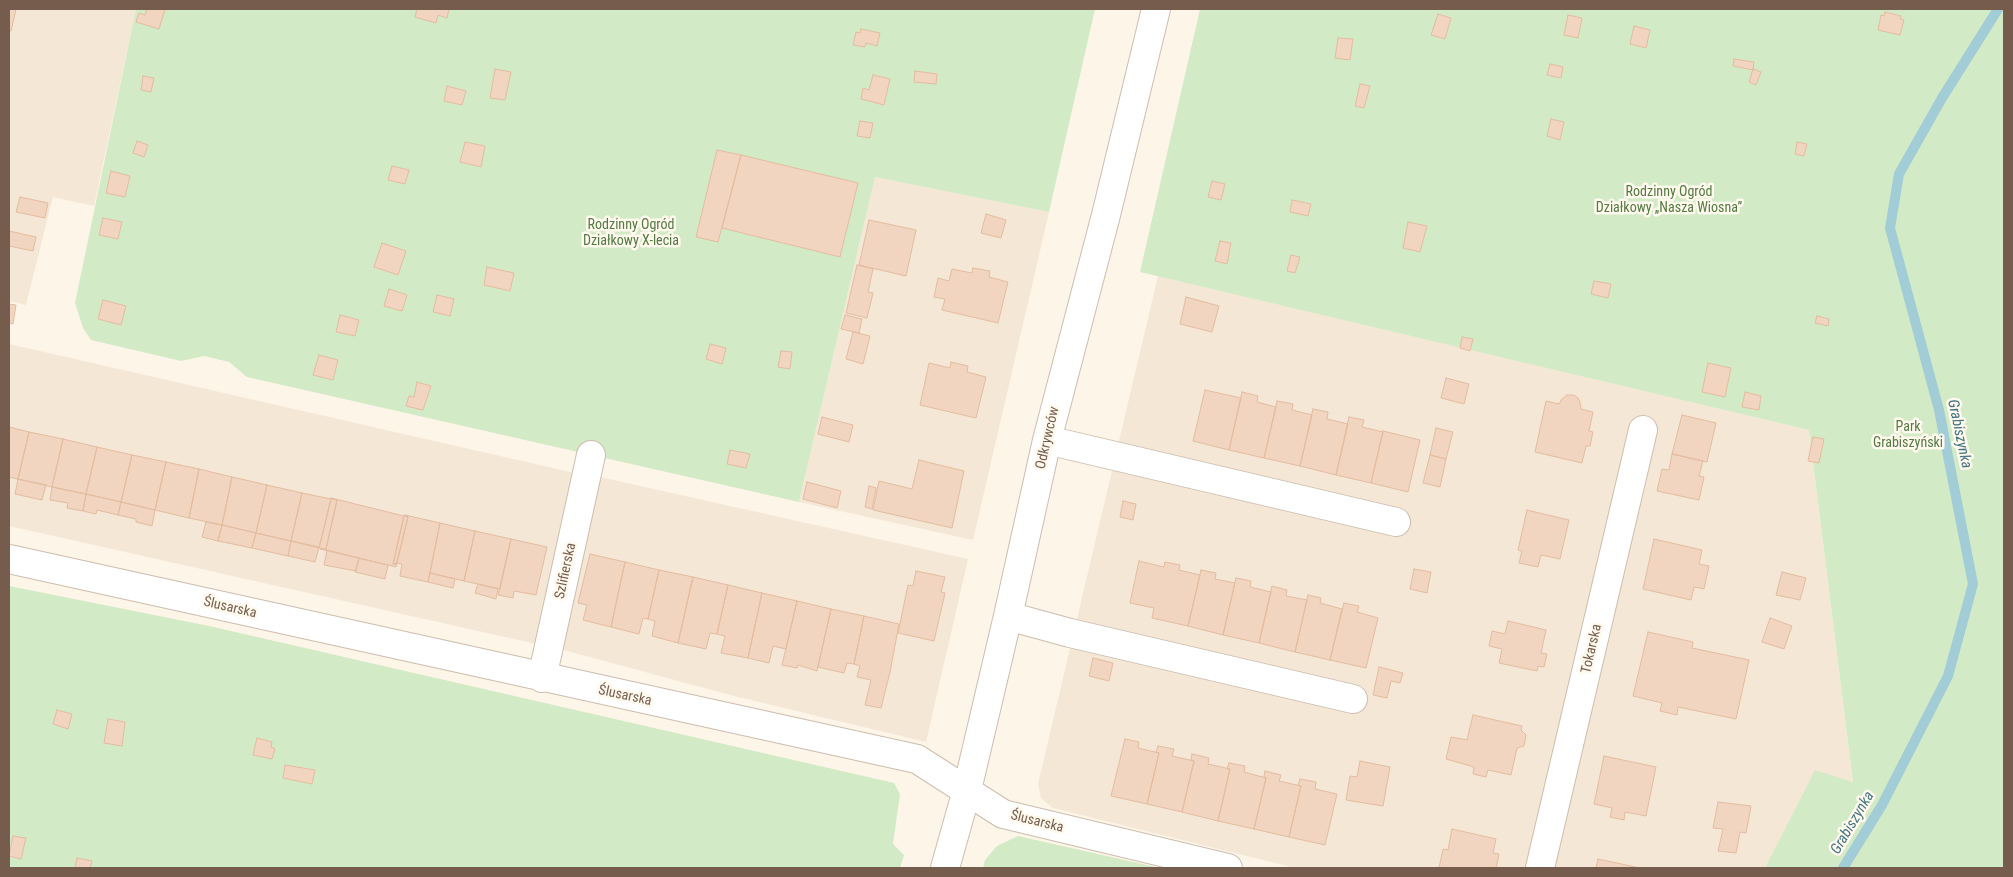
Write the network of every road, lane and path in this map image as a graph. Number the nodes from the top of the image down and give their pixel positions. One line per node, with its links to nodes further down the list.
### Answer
1 (1156, 9): 3 (street, Odkrywców)
2 (1643, 430): 13 (street, Tokarska)
3 (1047, 440): 5 (street); 7 (street, Odkrywców)
4 (590, 459): 8 (street, Szlifierska)
5 (1396, 522)
6 (9, 559): 8 (street, Ślusarska)
7 (1008, 616): 9 (street); 10 (street, Odkrywców)
8 (542, 678): 10 (street, Ślusarska)
9 (1353, 700)
10 (967, 790): 11 (street, Odkrywców); 12 (street, Ślusarska)
11 (945, 868)
12 (1228, 868)
13 (1540, 868)

